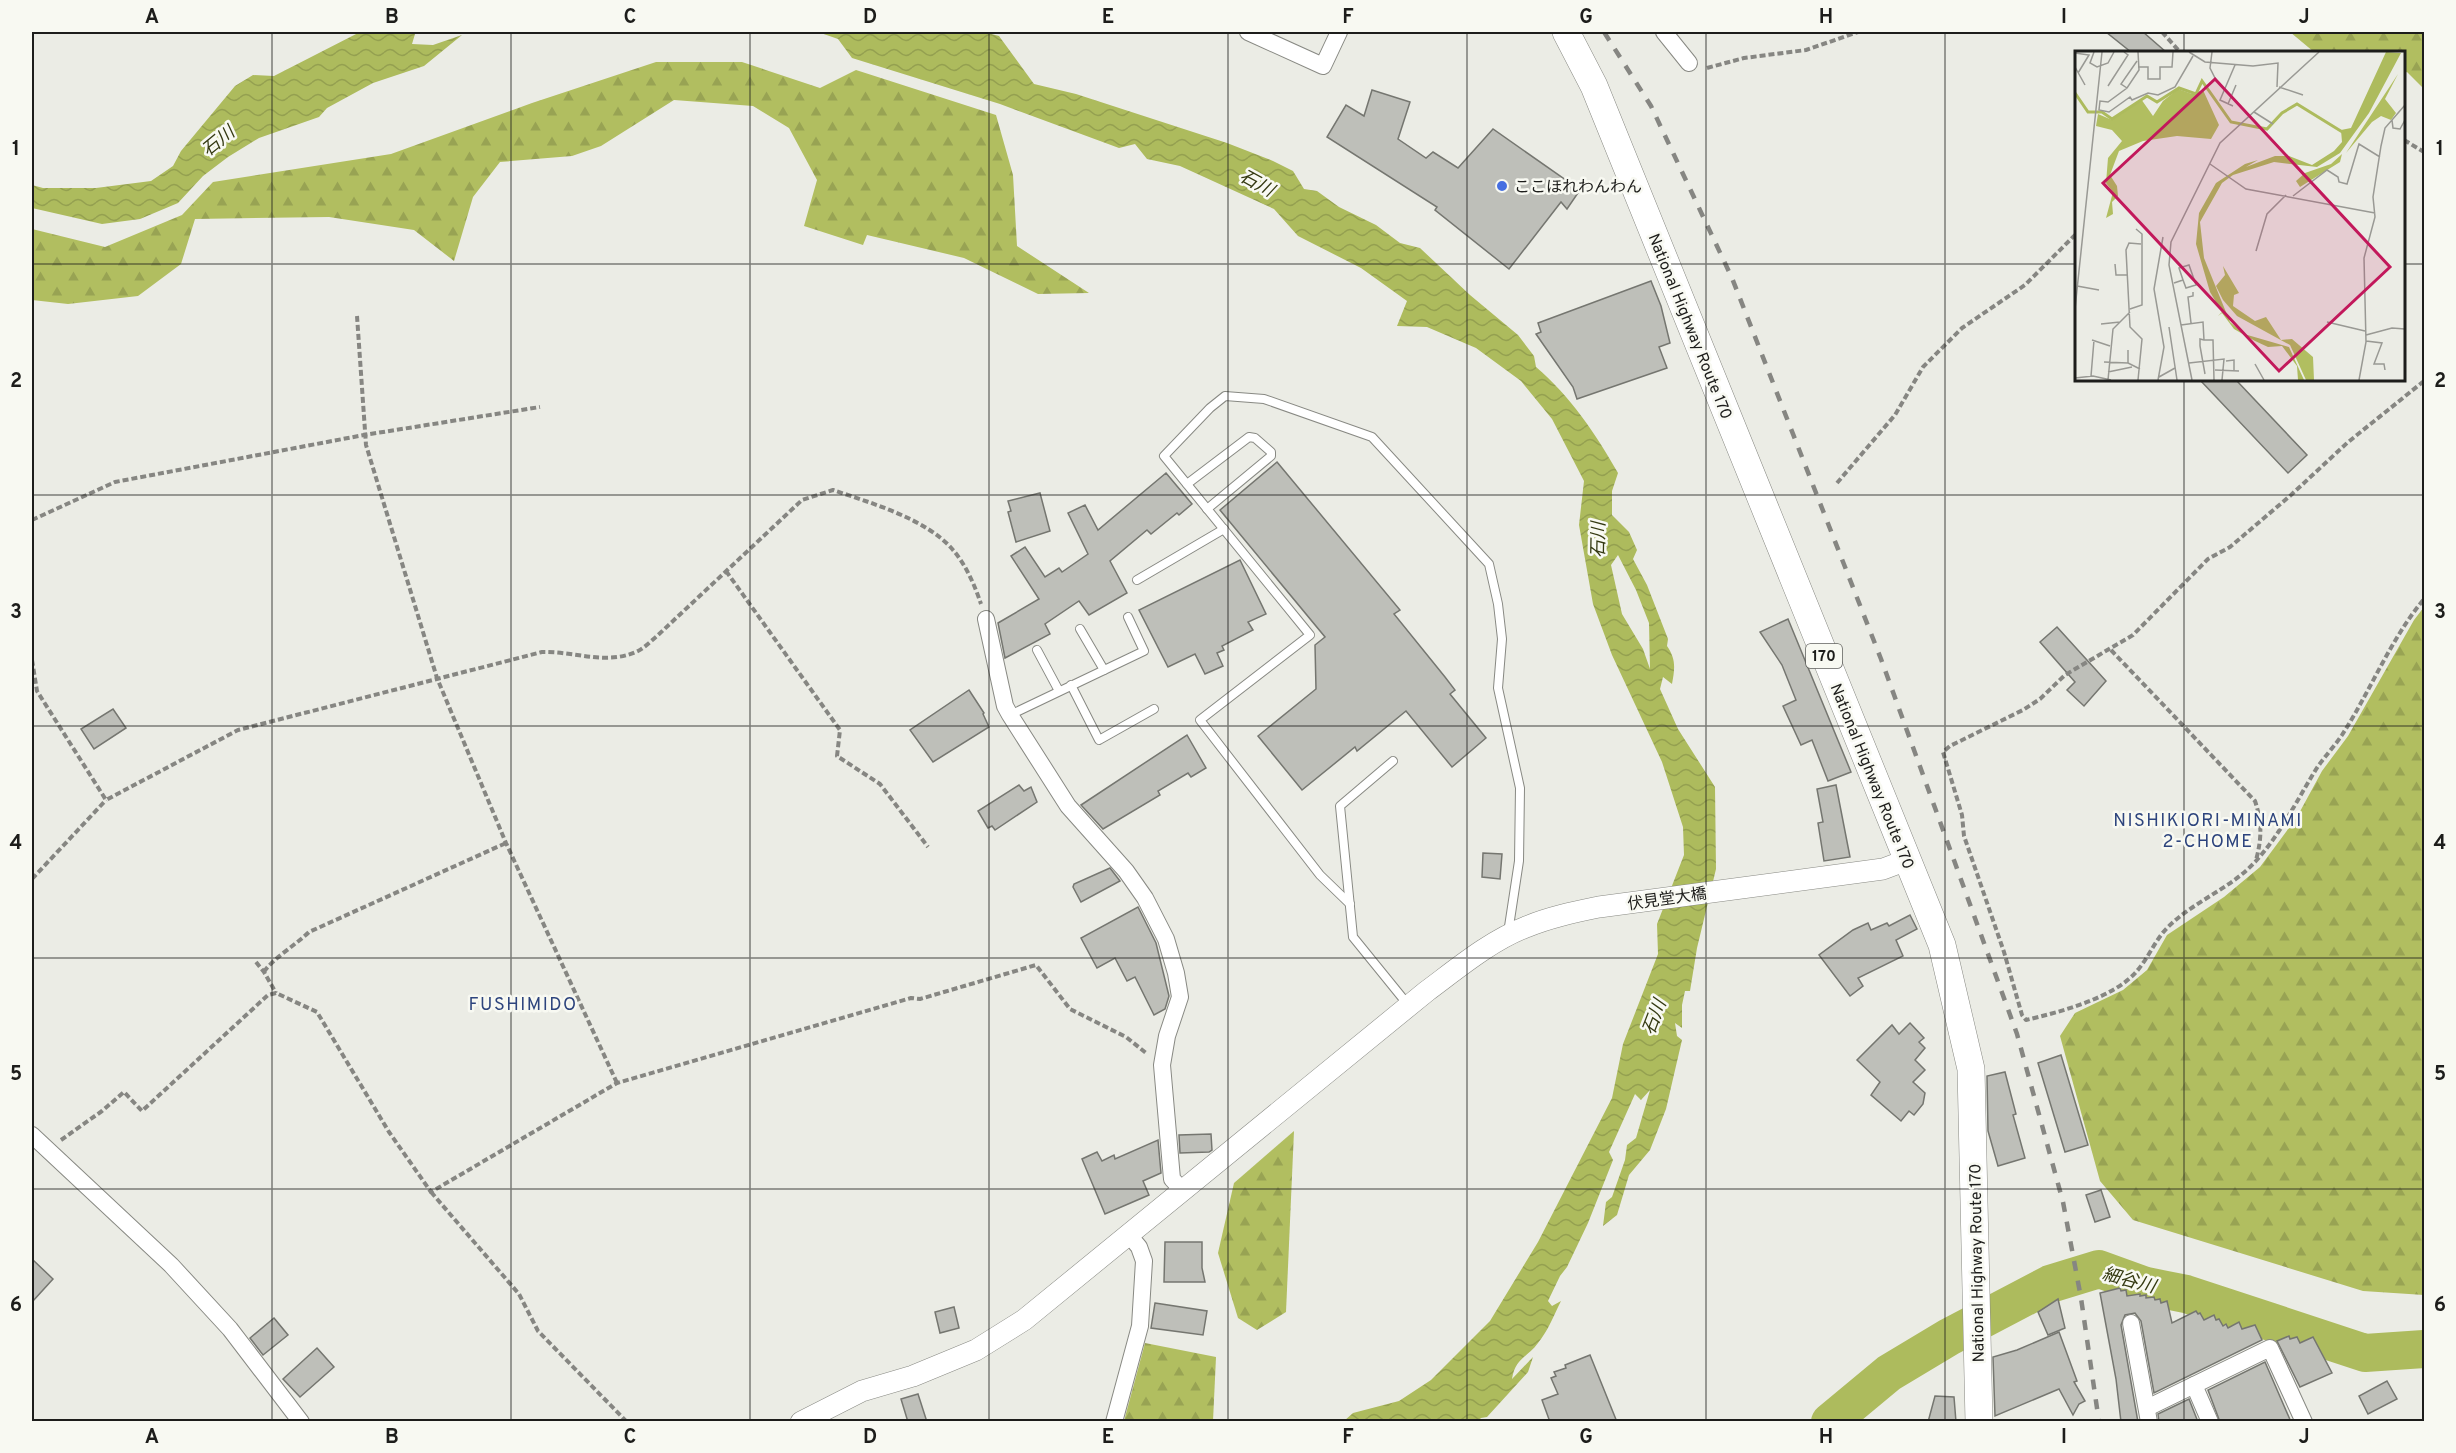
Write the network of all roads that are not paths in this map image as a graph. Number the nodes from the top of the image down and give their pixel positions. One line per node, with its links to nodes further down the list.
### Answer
1 (1248, 32): 2 (street)
2 (1340, 32)
3 (1566, 32): 20 (highway, National Highway Route 170 / 170)
4 (1664, 32): 5 (street)
5 (1689, 63)
6 (1187, 484): 7 (lane); 7 (lane); 22 (lane)
7 (1207, 509): 8 (lane)
8 (1224, 529): 9 (lane); 21 (lane)
9 (1137, 580)
10 (1128, 617): 14 (lane)
11 (986, 619): 18 (street)
12 (1080, 629): 14 (lane)
13 (1037, 650): 16 (lane)
14 (1104, 670): 15 (lane)
15 (1071, 686): 16 (lane); 17 (lane)
16 (1059, 692): 18 (lane)
17 (1154, 709)
18 (1010, 715): 25 (street)
19 (1393, 761): 21 (lane)
20 (1907, 860): 22 (street, 伏見堂大橋); 33 (highway, National Highway Route 170 / 170)
21 (1350, 904): 23 (lane)
22 (1516, 932): 23 (street, 伏見堂大橋)
23 (1409, 1006): 25 (street, 伏見堂大橋)
24 (37, 1141): 30 (street)
25 (1183, 1191): 26 (street, 伏見堂大橋)
26 (1130, 1234): 31 (street, 伏見堂大橋); 32 (street)
27 (2131, 1323): 29 (street)
28 (2194, 1385): 29 (street); 34 (street); 35 (street)
29 (2148, 1415)
30 (301, 1422)
31 (801, 1422)
32 (1114, 1422)
33 (1979, 1422)
34 (2210, 1422)
35 (2304, 1422)

